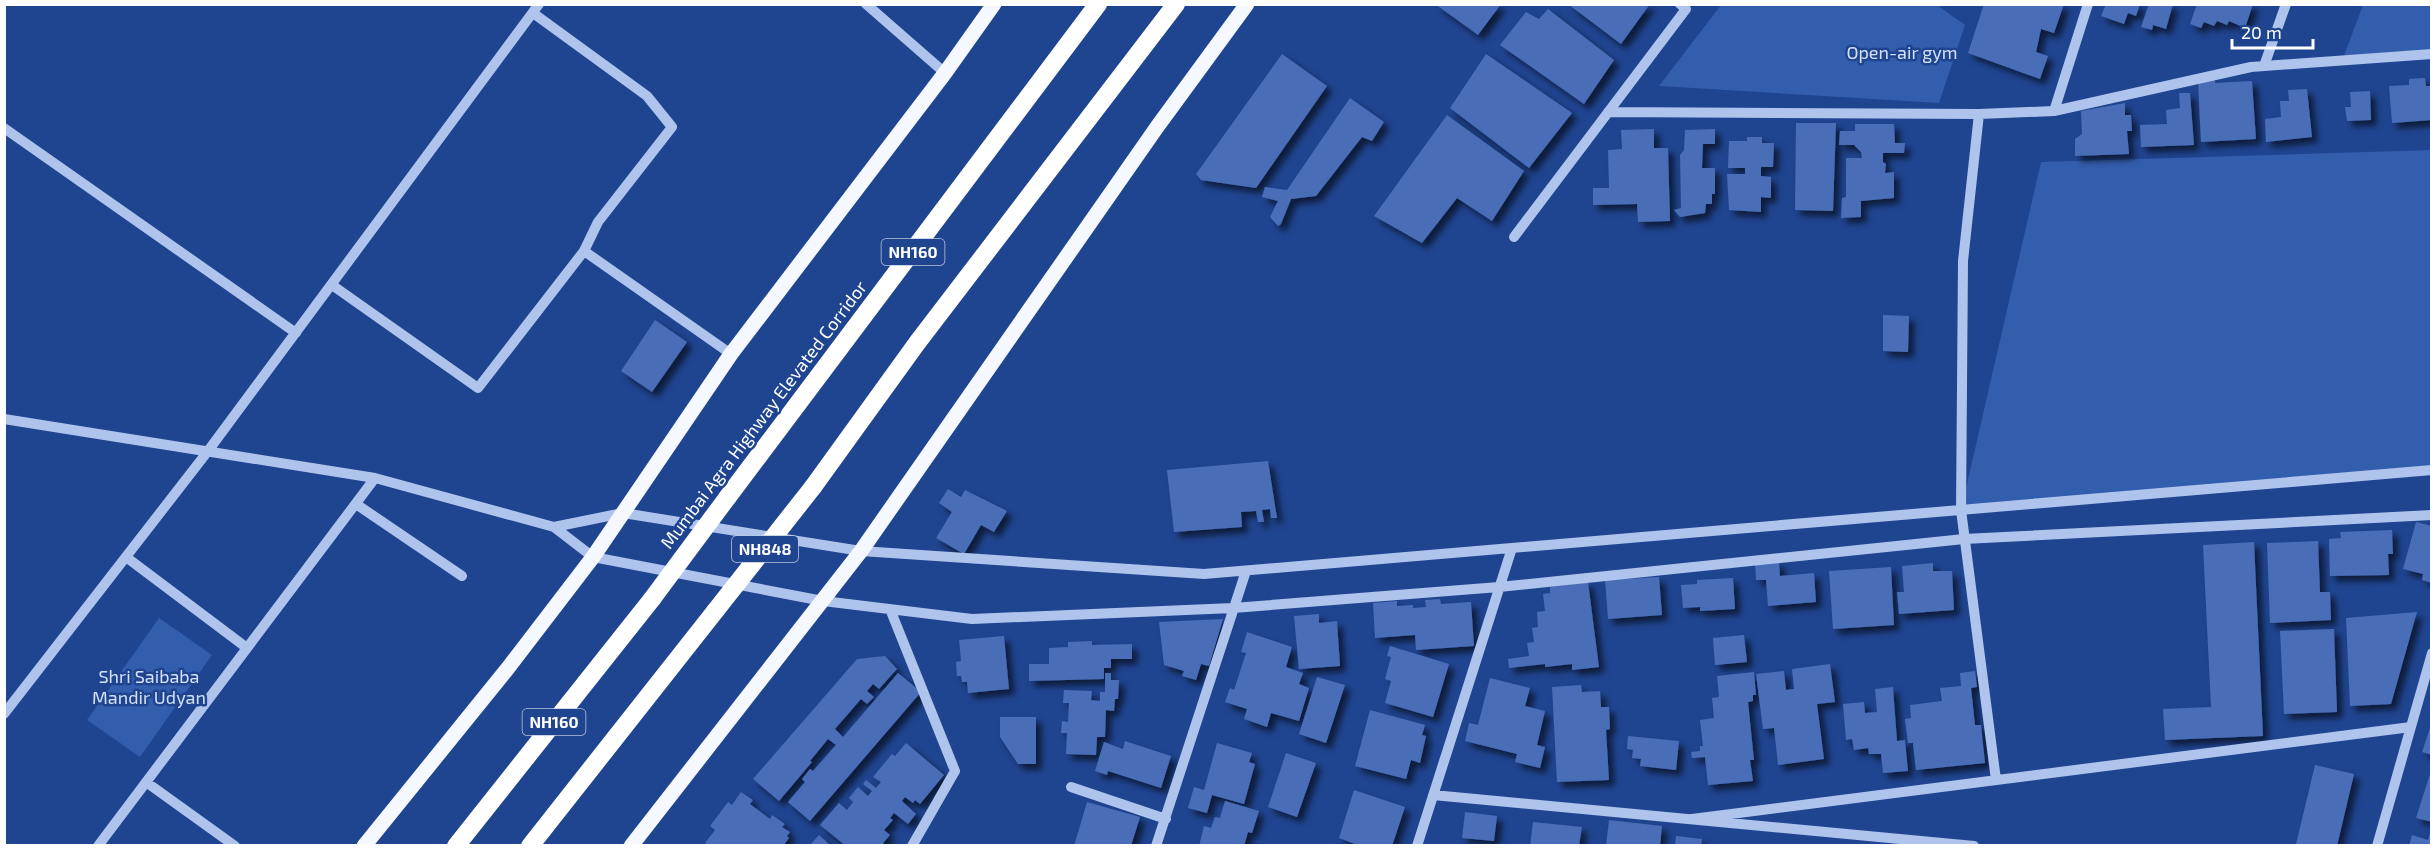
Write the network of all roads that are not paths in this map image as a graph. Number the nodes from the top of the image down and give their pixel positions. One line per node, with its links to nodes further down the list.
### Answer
1 (866, 4): 12 (street)
2 (994, 4): 12 (main road)
3 (1098, 4): 57 (highway, Mumbai Agra Highway Elevated Corridor / NH160, bridge)
4 (1176, 4): 26 (highway, NH160)
5 (1247, 4): 34 (main road)
6 (2088, 4): 13 (street)
7 (2286, 4): 11 (street)
8 (1685, 6): 14 (street)
9 (536, 9): 18 (street); 19 (street)
10 (2432, 54): 11 (street)
11 (2265, 66): 13 (street)
12 (945, 73): 21 (main road)
13 (2054, 111): 15 (street)
14 (1608, 112): 15 (street); 17 (street)
15 (1979, 114): 28 (street)
16 (4, 128): 20 (street)
17 (1514, 237)
18 (584, 251): 19 (street); 21 (street)
19 (332, 285): 20 (street)
20 (296, 333): 23 (street)
21 (731, 354): 29 (main road)
22 (4, 419): 23 (street)
23 (208, 451): 25 (street); 35 (street)
24 (2432, 470): 28 (street)
25 (375, 478): 27 (street); 31 (street)
26 (813, 487): 43 (highway, NH848, bridge)
27 (356, 504): 38 (street); 44 (street)
28 (1961, 510): 32 (street); 33 (street)
29 (623, 513): 31 (street); 34 (street); 36 (main road)
30 (2432, 515): 32 (street)
31 (554, 527): 36 (street)
32 (1964, 539): 39 (street); 48 (street)
33 (1512, 548): 37 (street); 39 (street)
34 (861, 551): 37 (street); 40 (main road)
35 (126, 557): 44 (street); 46 (street)
36 (593, 557): 40 (street); 56 (main road)
37 (1246, 571): 41 (street)
38 (462, 576)
39 (1499, 587): 41 (street); 51 (street)
40 (823, 601): 42 (street); 59 (main road)
41 (1233, 608): 42 (street); 52 (street)
42 (890, 609): 60 (street)
43 (716, 610): 58 (highway, NH160)
44 (247, 648): 49 (street)
45 (2432, 653): 47 (street)
46 (4, 714)
47 (2411, 727): 48 (street); 64 (street)
48 (1996, 780): 53 (street)
49 (146, 782): 54 (street); 55 (street)
50 (1071, 787): 52 (street)
51 (1433, 795): 53 (street); 62 (street)
52 (1166, 819): 61 (street)
53 (1692, 819): 63 (street)
54 (98, 846)
55 (235, 846)
56 (364, 846)
57 (456, 846)
58 (530, 846)
59 (631, 846)
60 (912, 846)
61 (1156, 846)
62 (1417, 846)
63 (1974, 846)
64 (2377, 846)

